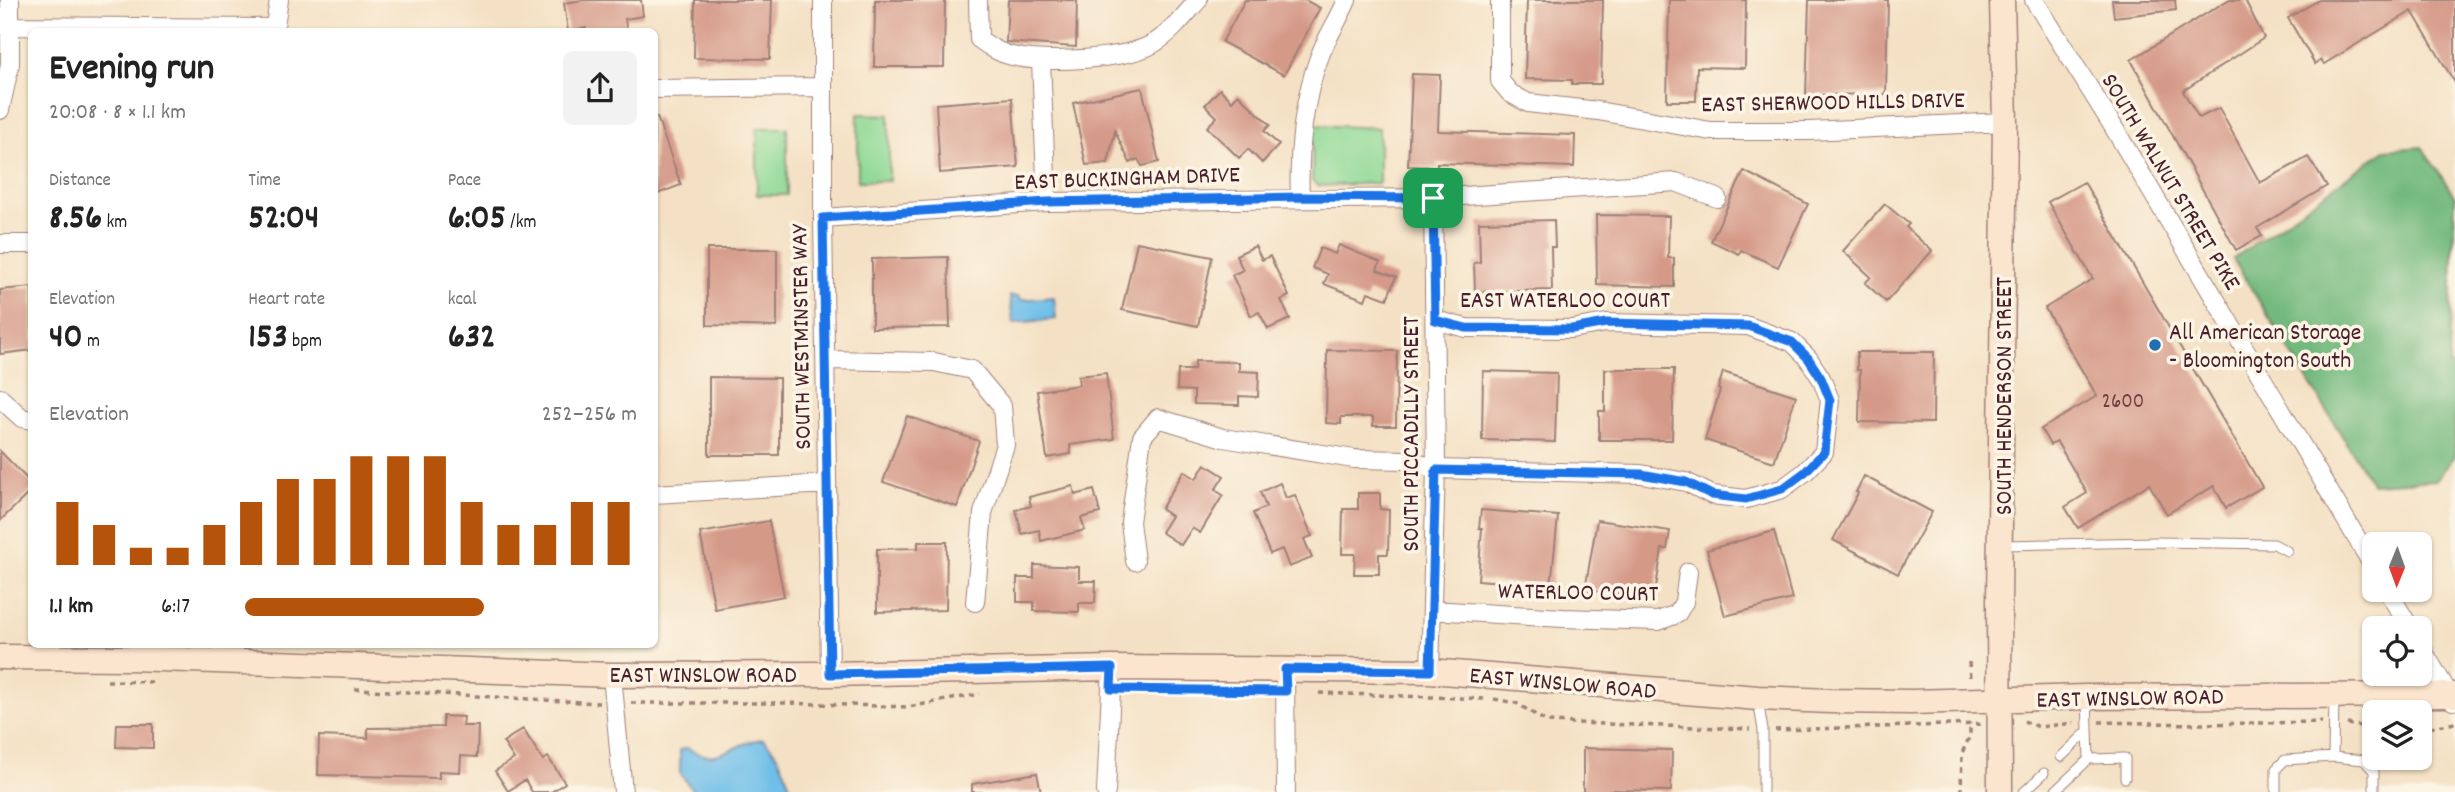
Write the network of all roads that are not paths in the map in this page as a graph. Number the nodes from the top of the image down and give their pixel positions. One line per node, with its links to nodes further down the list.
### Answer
1 (279, 0): 12 (street)
2 (823, 0): 14 (street, SOUTH WESTMINSTER WAY)
3 (978, 0): 13 (street)
4 (1198, 0): 13 (street)
5 (1347, 0): 18 (street)
6 (1500, 0): 17 (street, EAST SHERWOOD HILLS DRIVE)
7 (2002, 0): 17 (main road, SOUTH HENDERSON STREET)
8 (2034, 0): 33 (street, SOUTH WALNUT STREET PIKE)
9 (7, 4): 10 (street)
10 (11, 26): 11 (street); 16 (street)
11 (143, 28)
12 (275, 28)
13 (1041, 61): 21 (street)
14 (823, 87): 15 (street); 22 (street, SOUTH WESTMINSTER WAY)
15 (658, 89)
16 (0, 110)
17 (2005, 122): 32 (main road, SOUTH HENDERSON STREET)
18 (1300, 197): 19 (street, EAST BUCKINGHAM DRIVE); 21 (street, EAST BUCKINGHAM DRIVE)
19 (1433, 198): 20 (street); 25 (street, SOUTH PICCADILLY STREET)
20 (1717, 198)
21 (1047, 202): 22 (street, EAST BUCKINGHAM DRIVE)
22 (823, 218): 26 (street, SOUTH WESTMINSTER WAY)
23 (0, 244): 24 (street)
24 (28, 244)
25 (1435, 320): 29 (street, SOUTH PICCADILLY STREET); 29 (street, EAST WATERLOO COURT)
26 (825, 360): 30 (street, SOUTH WESTMINSTER WAY); 37 (street)
27 (0, 398): 28 (street)
28 (28, 420)
29 (1436, 470): 35 (street, EAST WATERLOO COURT); 38 (street, SOUTH PICCADILLY STREET)
30 (827, 484): 31 (street); 44 (street, SOUTH WESTMINSTER WAY)
31 (658, 494)
32 (2001, 545): 34 (lane); 53 (main road, SOUTH HENDERSON STREET)
33 (2362, 547)
34 (2287, 551)
35 (1135, 561)
36 (1688, 572): 38 (street, WATERLOO COURT)
37 (975, 602)
38 (1432, 610): 43 (street, SOUTH PICCADILLY STREET)
39 (131, 651): 40 (main road, EAST WINSLOW ROAD); 45 (main road, EAST WINSLOW ROAD)
40 (0, 657)
41 (2432, 665): 52 (street)
42 (1112, 668): 44 (main road, EAST WINSLOW ROAD); 46 (main road, EAST WINSLOW ROAD); 61 (street)
43 (1430, 671): 46 (main road, EAST WINSLOW ROAD); 51 (main road, EAST WINSLOW ROAD)
44 (830, 674): 45 (main road, EAST WINSLOW ROAD)
45 (612, 675): 60 (street)
46 (1285, 680): 62 (street)
47 (2396, 686): 49 (street)
48 (2334, 695): 49 (main road, EAST WINSLOW ROAD); 50 (main road, EAST WINSLOW ROAD); 56 (lane)
49 (2377, 695): 52 (main road, EAST WINSLOW ROAD)
50 (2087, 697): 53 (main road, EAST WINSLOW ROAD); 54 (lane)
51 (1758, 698): 53 (main road, EAST WINSLOW ROAD); 63 (lane)
52 (2453, 698)
53 (2000, 699): 64 (main road, SOUTH HENDERSON STREET)
54 (2087, 727): 55 (lane); 57 (lane)
55 (2061, 757)
56 (2333, 757): 67 (lane); 68 (lane)
57 (2089, 759): 59 (lane); 66 (lane)
58 (2044, 773): 65 (lane)
59 (2125, 778)
60 (623, 792)
61 (1106, 792)
62 (1286, 792)
63 (1763, 792)
64 (2000, 792)
65 (2024, 792)
66 (2054, 792)
67 (2276, 792)
68 (2374, 792)

